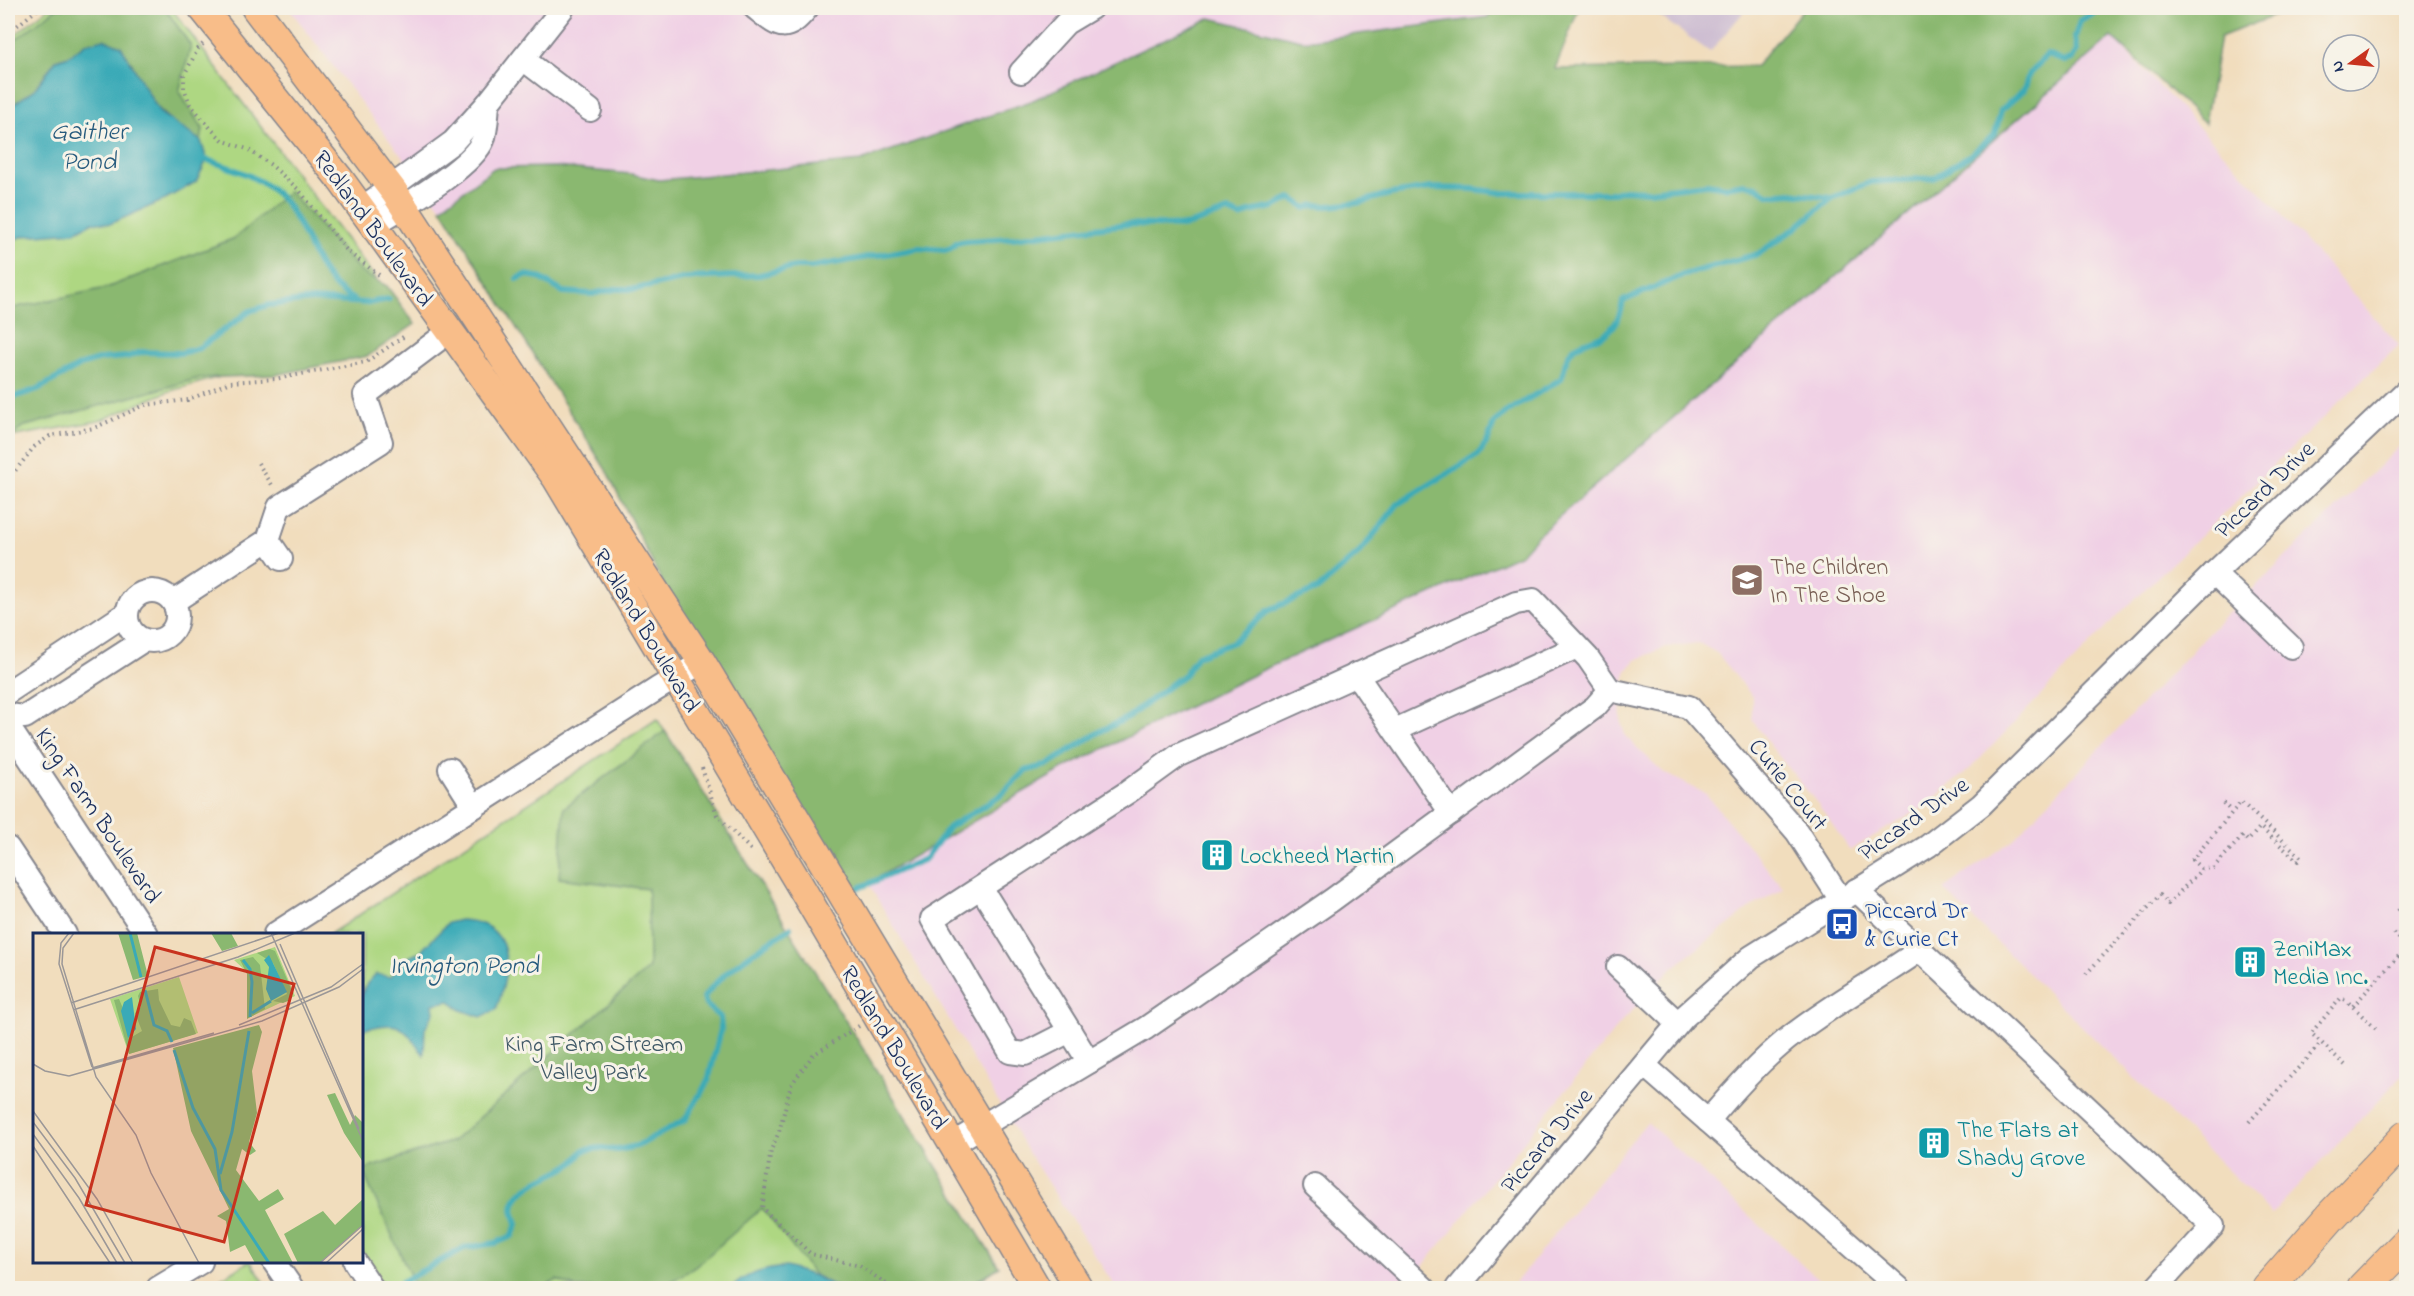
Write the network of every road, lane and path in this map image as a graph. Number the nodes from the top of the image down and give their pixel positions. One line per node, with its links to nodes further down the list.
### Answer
1 (39, 8): 8 (path)
2 (202, 8): 14 (main road, Redland Boulevard)
3 (255, 8): 13 (main road, Redland Boulevard)
4 (563, 8): 10 (street)
5 (755, 8): 6 (street)
6 (807, 8)
7 (1090, 8): 11 (street)
8 (8, 33)
9 (198, 34): 15 (path)
10 (523, 59): 12 (street); 13 (street)
11 (1021, 72)
12 (590, 110)
13 (397, 197): 14 (street); 29 (main road, Redland Boulevard)
14 (368, 217): 16 (main road, Redland Boulevard)
15 (381, 276)
16 (436, 333): 19 (path); 20 (street); 31 (main road, Redland Boulevard)
17 (2406, 391): 23 (street, Piccard Drive)
18 (258, 463): 20 (path)
19 (8, 480)
20 (283, 504): 21 (street)
21 (268, 540): 22 (street); 24 (street)
22 (281, 559)
23 (2214, 573): 28 (street); 47 (street, Piccard Drive)
24 (173, 602): 25 (street); 26 (street)
25 (127, 613): 26 (street); 33 (street)
26 (144, 640): 34 (street)
27 (1577, 647): 30 (street); 32 (street); 36 (street)
28 (2291, 647)
29 (702, 662): 31 (street); 69 (main road, Redland Boulevard)
30 (1356, 674): 36 (street); 46 (street)
31 (675, 678): 40 (street); 71 (main road, Redland Boulevard)
32 (1610, 690): 42 (street); 47 (street, Curie Court)
33 (8, 692)
34 (8, 715)
35 (8, 726): 51 (street, King Farm Boulevard)
36 (1395, 730): 42 (street)
37 (701, 765): 44 (path)
38 (450, 769): 40 (street)
39 (2223, 803): 41 (path)
40 (474, 807): 52 (street)
41 (2231, 811): 45 (path); 45 (path)
42 (1451, 813): 64 (street)
43 (8, 848): 50 (street)
44 (757, 856)
45 (2202, 869): 57 (path)
46 (981, 888): 62 (street); 62 (street)
47 (1849, 895): 55 (street, Curie Court); 60 (street, Piccard Drive)
48 (2406, 902): 49 (path)
49 (2398, 911)
50 (64, 933)
51 (145, 933)
52 (277, 933)
53 (2394, 933): 54 (path)
54 (2406, 947): 58 (path)
55 (1920, 950): 67 (street); 86 (street, Curie Court)
56 (1618, 967): 60 (street)
57 (2086, 974)
58 (2353, 1006): 61 (path); 63 (path)
59 (858, 1017): 80 (path)
60 (1678, 1023): 65 (street, Piccard Drive)
61 (2377, 1030)
62 (1070, 1031): 64 (street)
63 (2321, 1043): 66 (path); 68 (path)
64 (1089, 1062): 69 (street)
65 (1644, 1065): 67 (street); 84 (street, Piccard Drive)
66 (2345, 1065)
67 (1708, 1121): 85 (street)
68 (2249, 1122)
69 (981, 1127): 71 (street); 82 (main road, Redland Boulevard)
70 (2406, 1137): 87 (highway)
71 (952, 1144): 81 (main road, Redland Boulevard)
72 (1315, 1186): 83 (street)
73 (2406, 1244): 88 (highway)
74 (199, 1263): 77 (street)
75 (275, 1263): 78 (street)
76 (356, 1263): 79 (street)
77 (158, 1288)
78 (292, 1288)
79 (372, 1288)
80 (892, 1288)
81 (1037, 1288)
82 (1079, 1288)
83 (1424, 1288)
84 (1457, 1288)
85 (1899, 1288)
86 (2156, 1288)
87 (2268, 1288)
88 (2363, 1288)

